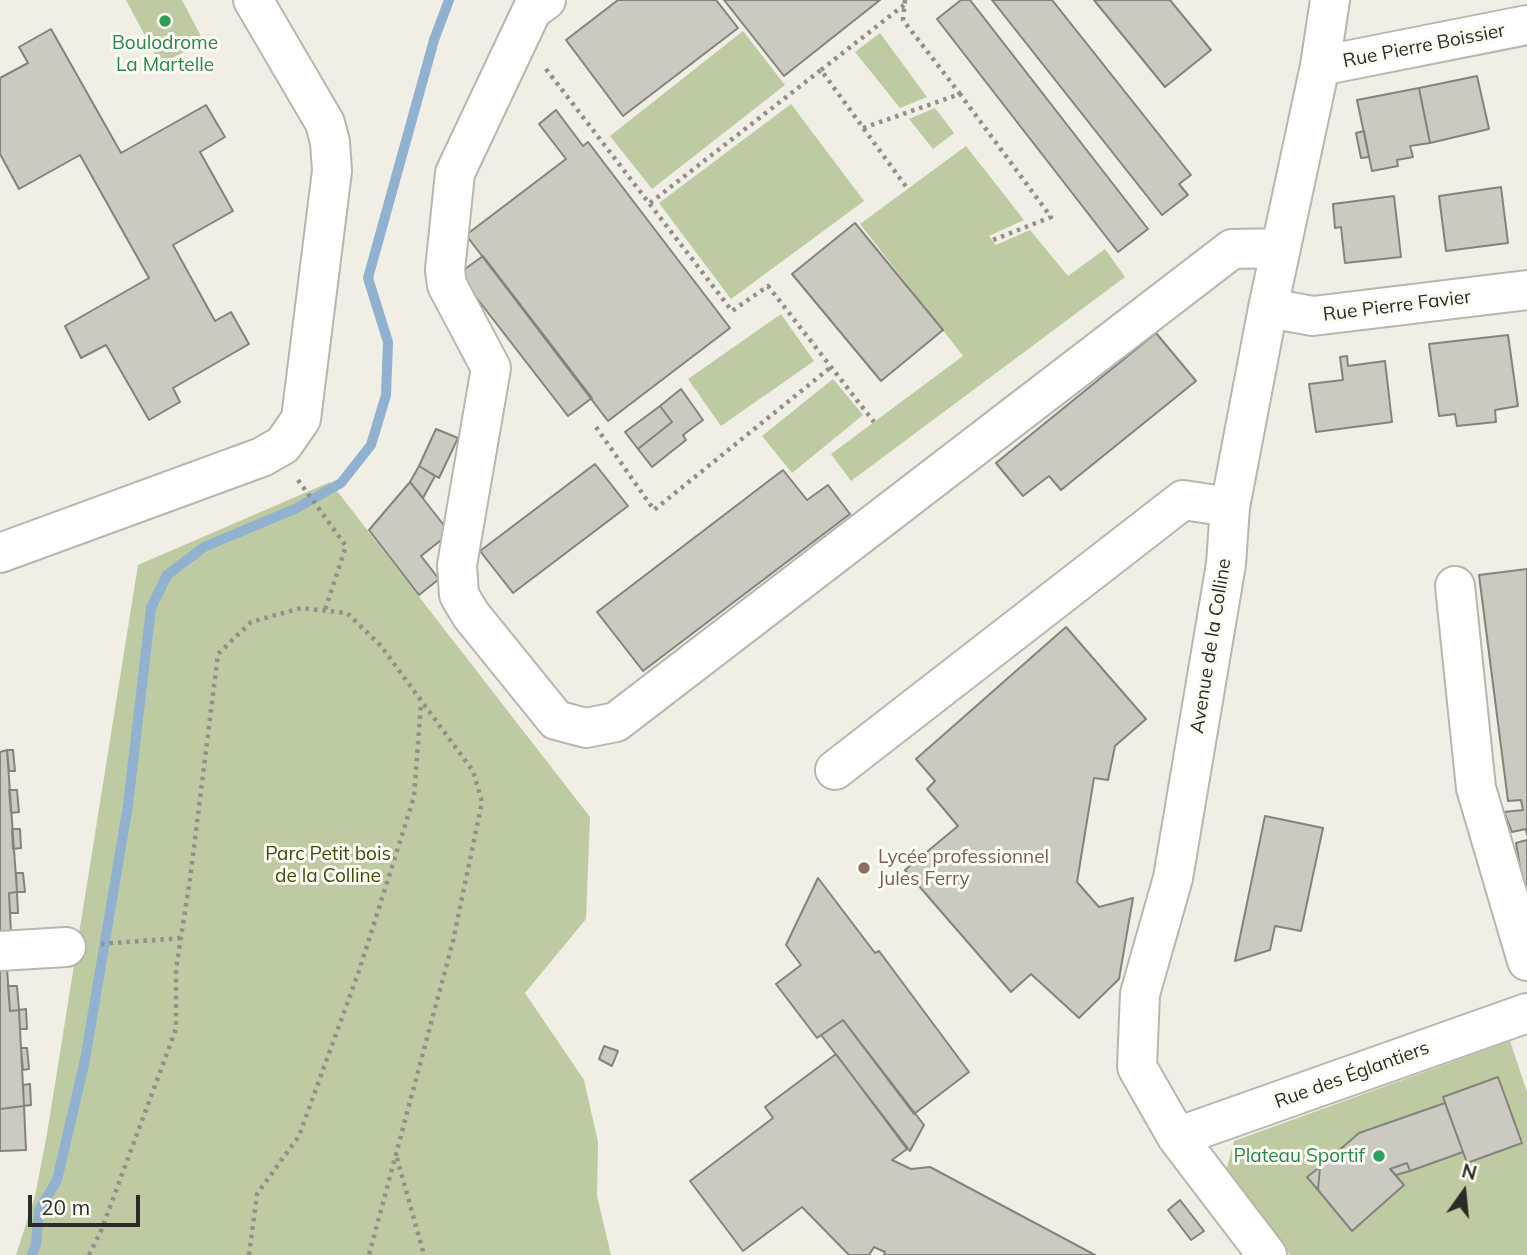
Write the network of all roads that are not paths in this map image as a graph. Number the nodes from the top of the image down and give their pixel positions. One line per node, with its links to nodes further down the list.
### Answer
1 (253, 0): 10 (street)
2 (546, 0): 6 (street)
3 (1330, 0): 5 (street, Avenue de la Colline)
4 (1527, 25): 5 (street, Rue Pierre Boissier)
5 (1320, 66): 6 (street, Avenue de la Colline)
6 (1280, 248): 8 (street, Avenue de la Colline)
7 (1527, 290): 8 (street, Rue Pierre Favier)
8 (1268, 308): 9 (street, Avenue de la Colline)
9 (1230, 507): 12 (street); 17 (street, Avenue de la Colline)
10 (0, 554)
11 (1454, 586): 15 (street)
12 (835, 770)
13 (80, 946): 14 (street)
14 (0, 951)
15 (1527, 961)
16 (1527, 1013): 17 (street, Rue des Églantiers)
17 (1177, 1137): 18 (street, Avenue de la Colline)
18 (1267, 1255)

